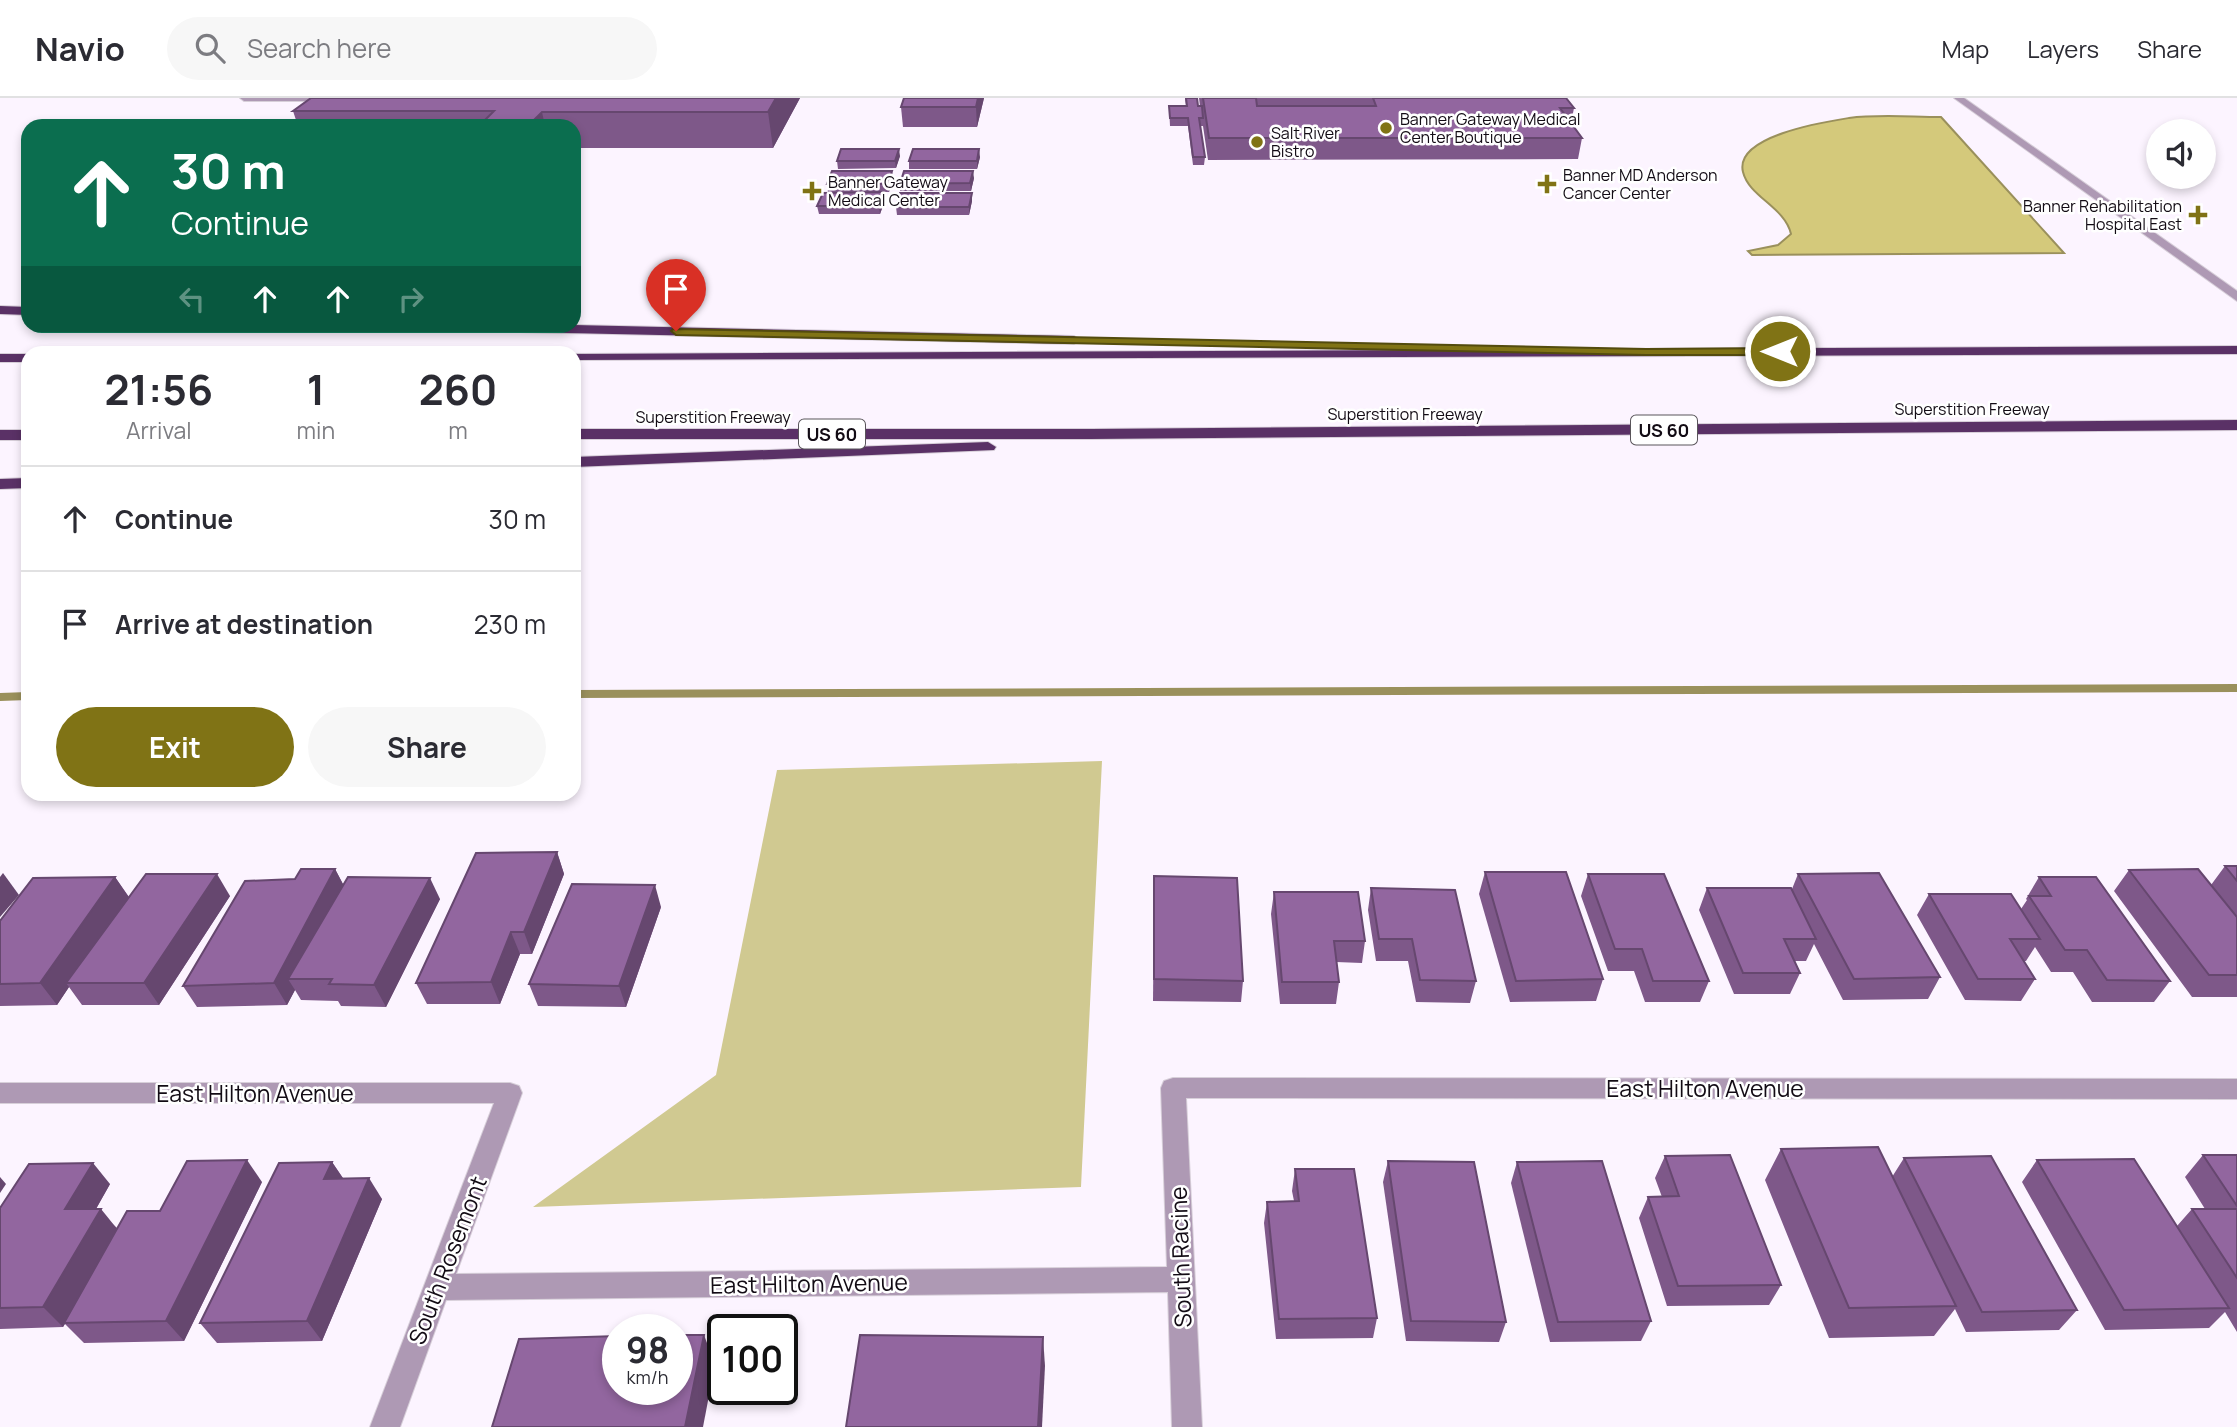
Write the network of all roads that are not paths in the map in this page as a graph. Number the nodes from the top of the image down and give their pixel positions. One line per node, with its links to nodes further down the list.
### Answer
1 (244, 98): 2 (street)
2 (338, 98)
3 (1958, 98): 4 (street)
4 (2237, 297)
5 (0, 310): 6 (highway)
6 (21, 311)
7 (581, 329): 9 (highway)
8 (2237, 350): 9 (highway)
9 (1646, 352): 10 (highway)
10 (581, 356)
11 (0, 358): 12 (highway)
12 (21, 358)
13 (2237, 425): 15 (highway, Superstition Freeway / US 60)
14 (581, 434): 15 (highway, Superstition Freeway / US 60)
15 (1091, 434): 18 (highway)
16 (0, 435): 17 (highway)
17 (21, 435)
18 (581, 462)
19 (21, 483): 20 (highway)
20 (0, 484)
21 (1173, 1088): 22 (street, East Hilton Avenue); 25 (street, South Racine)
22 (2237, 1089)
23 (0, 1093): 24 (street, East Hilton Avenue)
24 (510, 1093): 26 (street, South Rosemont)
25 (1181, 1279): 26 (street, East Hilton Avenue); 28 (street, South Racine)
26 (437, 1287): 27 (street, South Rosemont)
27 (385, 1427)
28 (1187, 1427)

